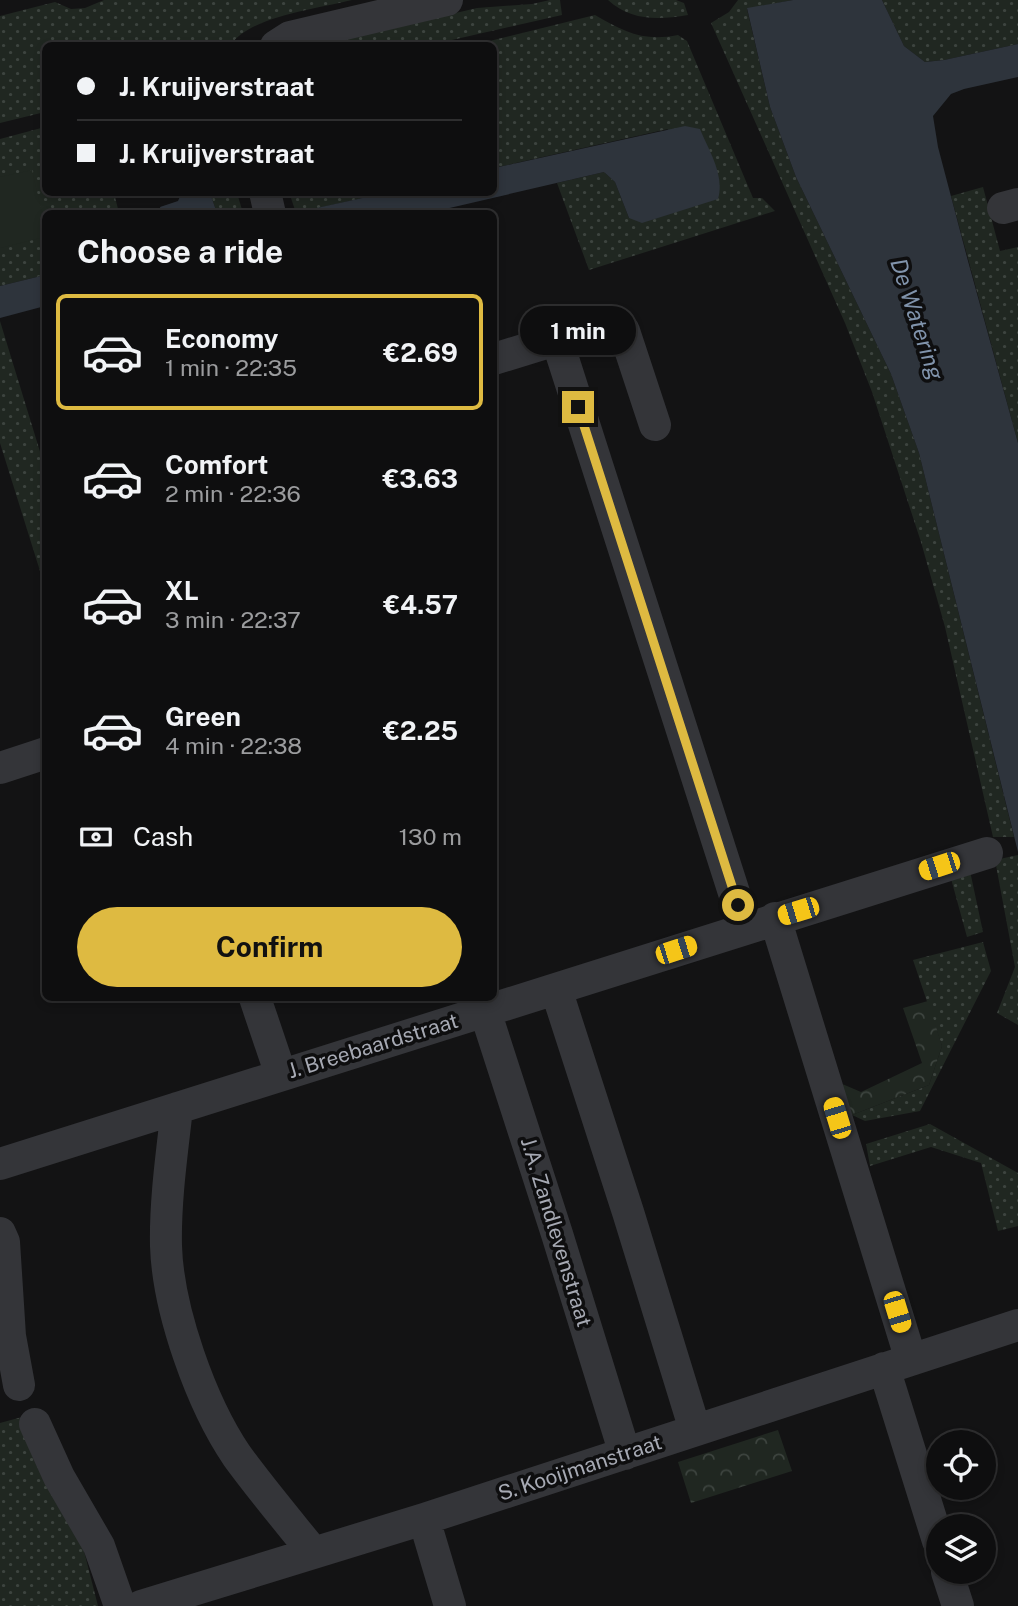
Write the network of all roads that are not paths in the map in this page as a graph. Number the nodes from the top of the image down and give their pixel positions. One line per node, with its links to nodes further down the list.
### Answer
1 (447, 0): 2 (street)
2 (282, 42)
3 (557, 340): 4 (street); 5 (street); 9 (street)
4 (497, 358)
5 (655, 425)
6 (42, 754): 7 (street)
7 (0, 768)
8 (987, 853): 9 (street, J. Breebaardstraat)
9 (760, 923): 10 (street, J. Breebaardstraat); 18 (street)
10 (556, 989): 12 (street, J. Breebaardstraat); 21 (street)
11 (256, 1001): 13 (street)
12 (485, 1011): 13 (street, J. Breebaardstraat); 22 (street, J.A. Zandlevenstraat)
13 (281, 1075): 14 (street, J. Breebaardstraat)
14 (177, 1108): 15 (street, J. Breebaardstraat); 25 (street)
15 (0, 1164)
16 (0, 1233): 19 (street)
17 (1018, 1325): 18 (street, S. Kooijmanstraat)
18 (898, 1364): 21 (street, S. Kooijmanstraat); 23 (street)
19 (19, 1385)
20 (35, 1424): 27 (street)
21 (695, 1430): 22 (street, S. Kooijmanstraat)
22 (625, 1454): 24 (street, S. Kooijmanstraat)
23 (932, 1514)
24 (424, 1519): 25 (street, S. Kooijmanstraat); 29 (street)
25 (313, 1552): 28 (street, S. Kooijmanstraat)
26 (951, 1584): 30 (street)
27 (120, 1606)
28 (141, 1606)
29 (450, 1606)
30 (958, 1606)

